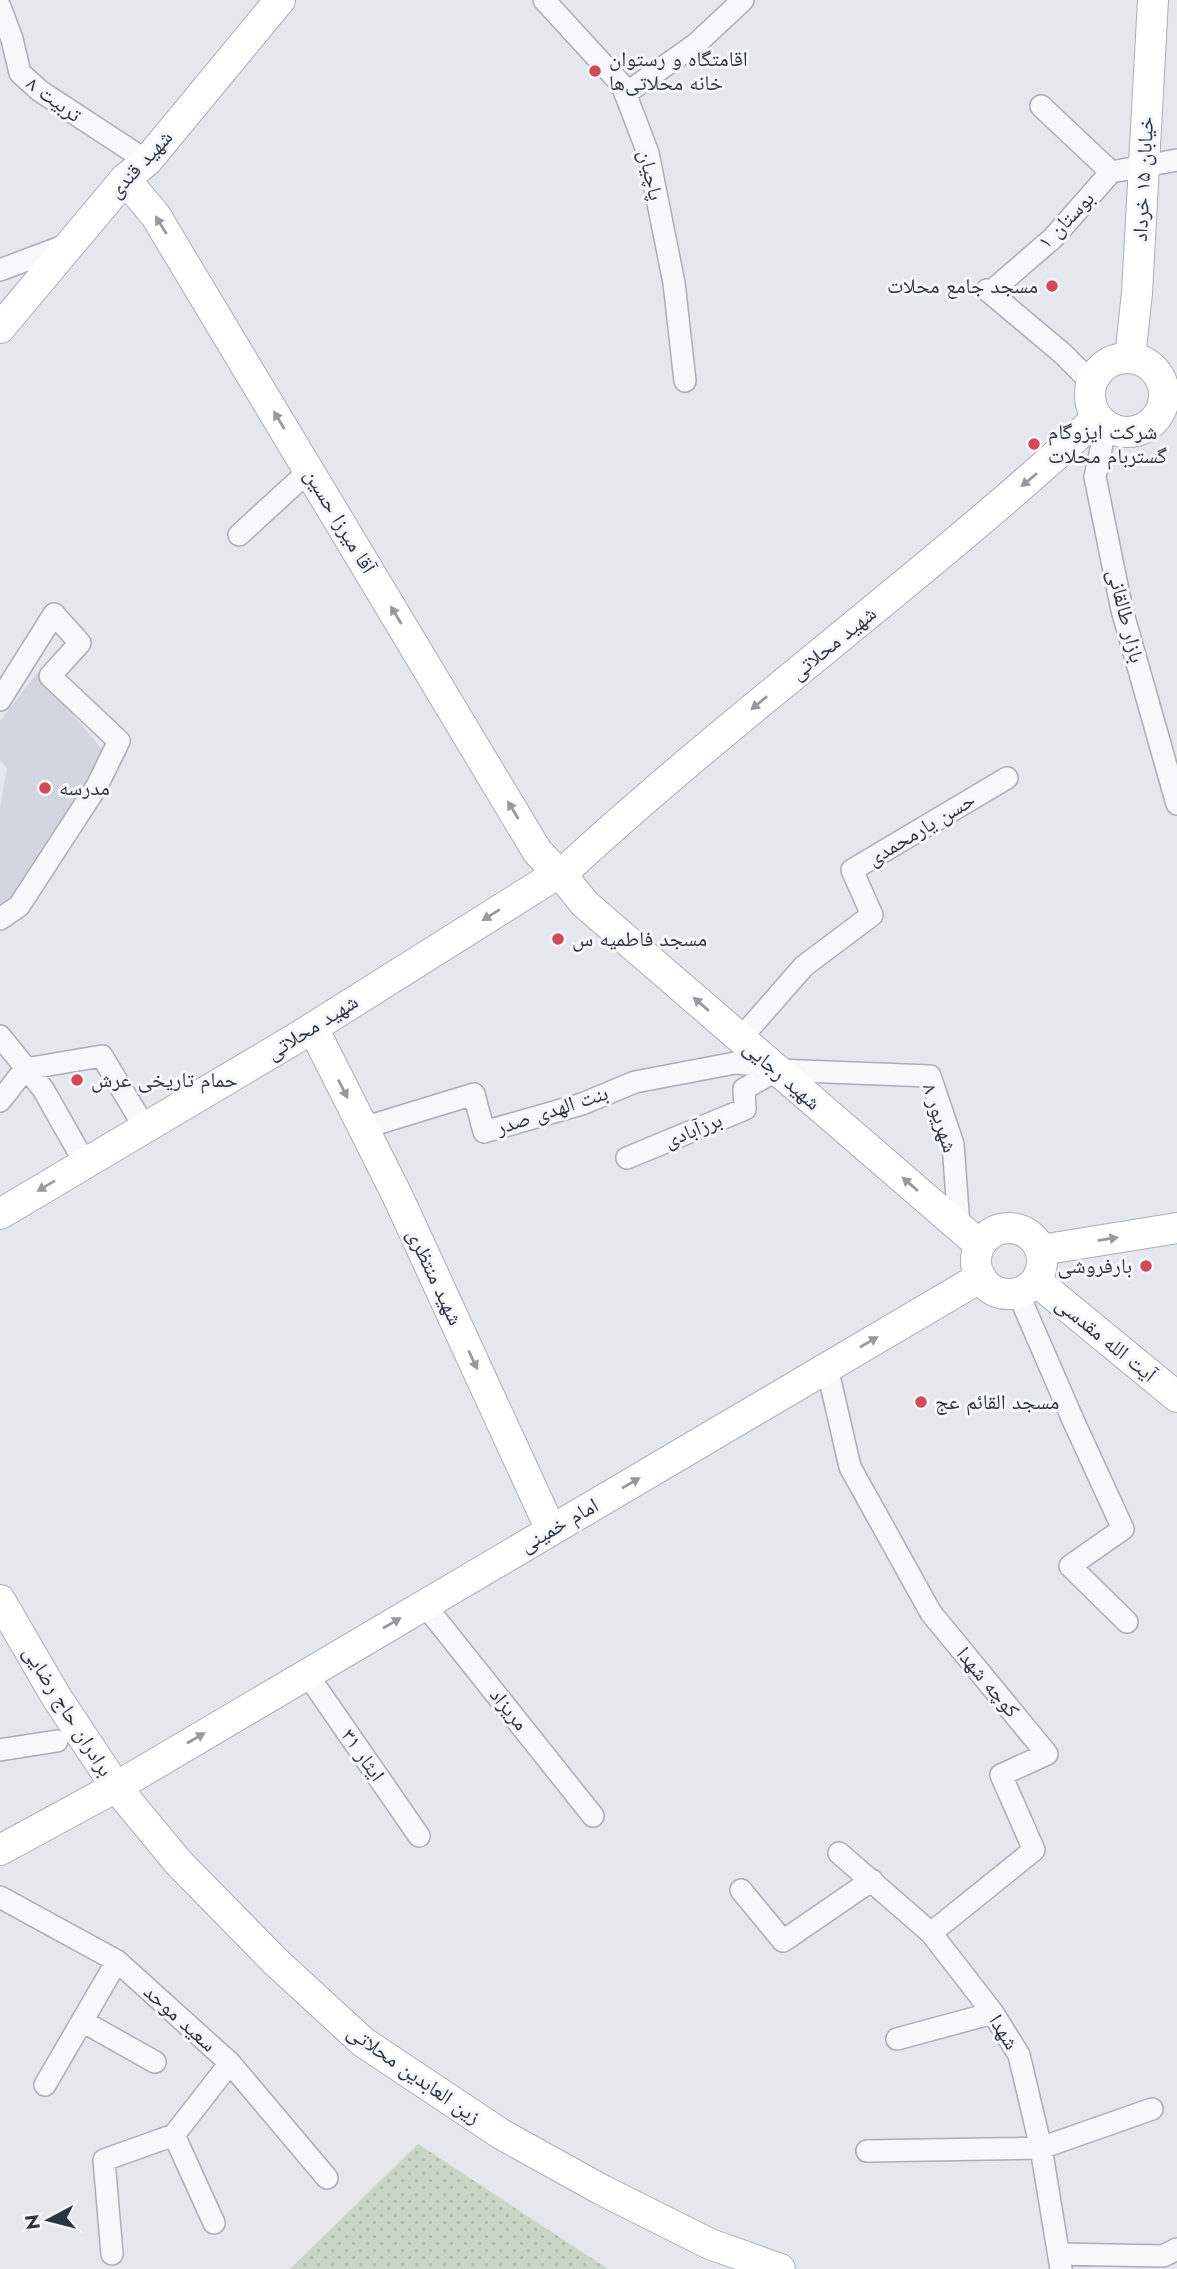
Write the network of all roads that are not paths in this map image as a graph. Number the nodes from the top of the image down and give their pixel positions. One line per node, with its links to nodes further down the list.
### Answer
1 (280, 0): 10 (main road, شهید قندی)
2 (544, 0): 6 (street, پاچیان)
3 (743, 0): 6 (street)
4 (1153, 0): 9 (main road, خیابان ۱۵ خرداد)
5 (0, 7): 10 (street, تربیت ۸)
6 (625, 94): 16 (street, پاچیان)
7 (1041, 106): 11 (street)
8 (1177, 160): 9 (street, بوستان ۱)
9 (1144, 165): 11 (street, بوستان ۱); 15 (main road, خیابان ۱۵ خرداد)
10 (136, 170): 12 (main road, شهید قندی); 20 (main road, آقا میرزا حسین, one-way to 10)
11 (1111, 172): 17 (street, بوستان ۱)
12 (69, 244): 13 (street); 14 (main road, شهید قندی)
13 (0, 270)
14 (0, 328)
15 (1130, 358): 17 (main road); 18 (main road)
16 (685, 381)
17 (1091, 383): 19 (main road)
18 (1169, 412): 19 (main road)
19 (1102, 422): 24 (street, بازار طالقانی); 25 (main road, شهید محلاتی, one-way to 25)
20 (310, 470): 21 (street); 25 (main road, آقا میرزا حسین, one-way to 20)
21 (239, 535)
22 (0, 700): 26 (street)
23 (1007, 778): 29 (street, حسن یارمحمدی)
24 (1177, 804)
25 (564, 880): 27 (main road, شهید محلاتی, one-way to 27); 29 (main road, شهید رجایی, one-way to 25)
26 (0, 919)
27 (313, 1028): 33 (main road, شهید محلاتی); 34 (main road, شهید منتظری, one-way to 34)
28 (0, 1036): 31 (street)
29 (741, 1038): 30 (main road, شهید رجایی)
30 (775, 1068): 34 (street, بنت الهدی صدر); 35 (street, برزآبادی); 39 (main road, شهید رجایی, one-way to 30); 39 (street, ۸ شهریور)
31 (25, 1069): 32 (street); 33 (street); 36 (street)
32 (0, 1101)
33 (145, 1128): 36 (main road, شهید محلاتی)
34 (363, 1128): 45 (main road, شهید منتظری, one-way to 45)
35 (627, 1158)
36 (85, 1163): 37 (main road, شهید محلاتی, one-way to 37)
37 (0, 1213)
38 (1177, 1228): 40 (main road, one-way to 38)
39 (969, 1236): 40 (main road); 41 (main road)
40 (1041, 1250): 42 (main road)
41 (981, 1277): 42 (main road); 43 (main road, امام خمینی, one-way to 41)
42 (1027, 1287): 44 (main road, آیت الله مقدسی); 48 (street)
43 (827, 1367): 45 (main road, امام خمینی, one-way to 43); 60 (street, کوچه شهدا)
44 (1177, 1397)
45 (551, 1530): 47 (main road, امام خمینی)
46 (0, 1600): 52 (main road, برادران حاج رضایی)
47 (424, 1604): 49 (main road, امام خمینی, one-way to 47); 53 (street, مریزاد)
48 (1127, 1622)
49 (307, 1674): 52 (main road, امام خمینی, one-way to 49); 54 (street, ایثار ۳۱)
50 (57, 1741): 51 (street)
51 (0, 1750)
52 (127, 1780): 55 (main road, امام خمینی); 77 (main road, زین العابدین محلاتی)
53 (593, 1816)
54 (419, 1836)
55 (0, 1850)
56 (839, 1853): 57 (street, شهدا)
57 (872, 1880): 58 (street); 60 (street, شهدا)
58 (741, 1890)
59 (0, 1897): 61 (street, سعید موحد)
60 (931, 1933): 62 (street, شهدا)
61 (117, 1961): 63 (street); 66 (street, سعید موحد)
62 (993, 2013): 64 (street); 70 (street, شهدا)
63 (82, 2021): 65 (street); 67 (street)
64 (897, 2039)
65 (155, 2062)
66 (230, 2063): 69 (street); 72 (street, سعید موحد)
67 (46, 2085)
68 (1152, 2109): 70 (street)
69 (174, 2135): 73 (street); 75 (street)
70 (1041, 2148): 71 (street); 76 (street, شهدا)
71 (867, 2151)
72 (327, 2178)
73 (214, 2223)
74 (1177, 2249): 76 (street)
75 (112, 2254)
76 (1060, 2262)
77 (780, 2269)

